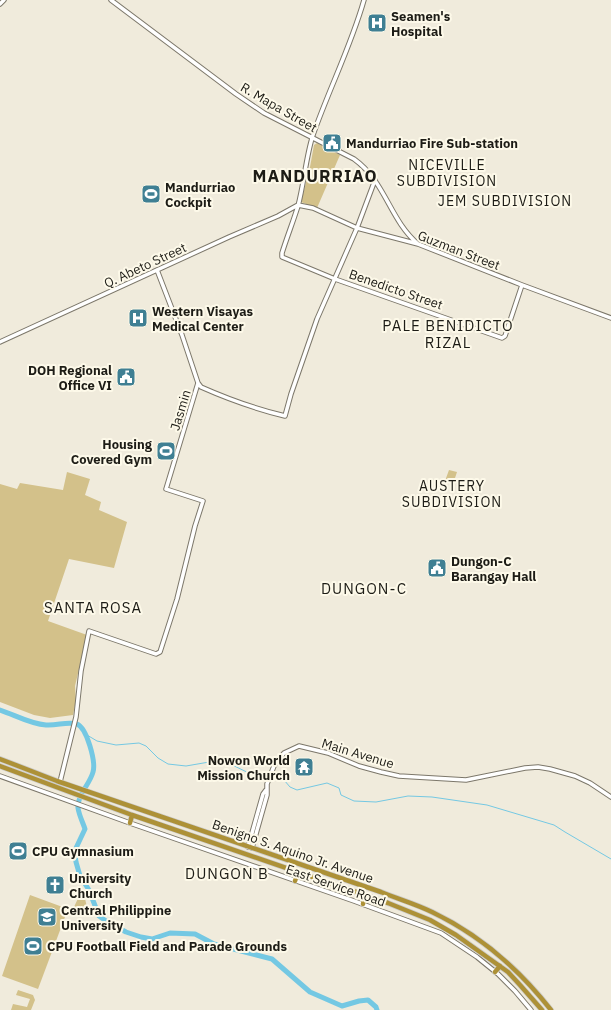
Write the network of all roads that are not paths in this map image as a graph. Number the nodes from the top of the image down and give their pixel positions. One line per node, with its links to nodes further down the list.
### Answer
1 (4, 0): 4 (street)
2 (111, 0): 5 (street, R. Mapa Street)
3 (364, 0): 5 (street)
4 (0, 4)
5 (312, 138): 6 (street, R. Mapa Street); 7 (street)
6 (375, 180): 8 (street); 9 (street, R. Mapa Street)
7 (298, 205): 8 (street, Guzman Street); 10 (street, Q. Abeto Street); 11 (street, Benedicto Street)
8 (357, 228): 9 (street, Guzman Street); 11 (street)
9 (418, 244): 12 (street, Guzman Street)
10 (157, 270): 14 (street, Q. Abeto Street); 15 (street, Jasmin)
11 (335, 279): 12 (street, Benedicto Street); 15 (street)
12 (522, 285): 13 (street, Guzman Street)
13 (611, 318)
14 (0, 342)
15 (198, 383): 18 (street, Jasmin)
16 (0, 763): 18 (highway, Benigno S. Aquino Jr. Avenue); 20 (highway, Benigno S. Aquino Jr. Avenue)
17 (0, 776): 21 (street, East Service Road)
18 (60, 782): 22 (highway, Benigno S. Aquino Jr. Avenue)
19 (611, 797): 24 (street, Main Avenue)
20 (132, 815): 21 (highway); 23 (highway, Benigno S. Aquino Jr. Avenue)
21 (130, 823): 28 (street, East Service Road)
22 (187, 826): 23 (highway); 24 (highway, Benigno S. Aquino Jr. Avenue)
23 (184, 832): 26 (highway, Benigno S. Aquino Jr. Avenue)
24 (250, 847): 25 (highway, Benigno S. Aquino Jr. Avenue)
25 (279, 857): 26 (highway); 30 (highway, Benigno S. Aquino Jr. Avenue)
26 (276, 865): 27 (highway, Benigno S. Aquino Jr. Avenue)
27 (298, 872): 28 (highway); 29 (highway, Benigno S. Aquino Jr. Avenue)
28 (295, 881): 32 (street, East Service Road)
29 (365, 896): 31 (highway, Benigno S. Aquino Jr. Avenue); 32 (highway)
30 (391, 896): 31 (highway); 33 (highway, Benigno S. Aquino Jr. Avenue)
31 (388, 903): 34 (highway, Benigno S. Aquino Jr. Avenue)
32 (363, 904): 36 (street, East Service Road)
33 (488, 946): 34 (highway); 39 (highway, Benigno S. Aquino Jr. Avenue)
34 (483, 953): 35 (highway, Benigno S. Aquino Jr. Avenue)
35 (500, 966): 36 (highway); 38 (highway, Benigno S. Aquino Jr. Avenue)
36 (495, 972): 37 (street, East Service Road)
37 (531, 1010)
38 (542, 1010)
39 (551, 1010)

